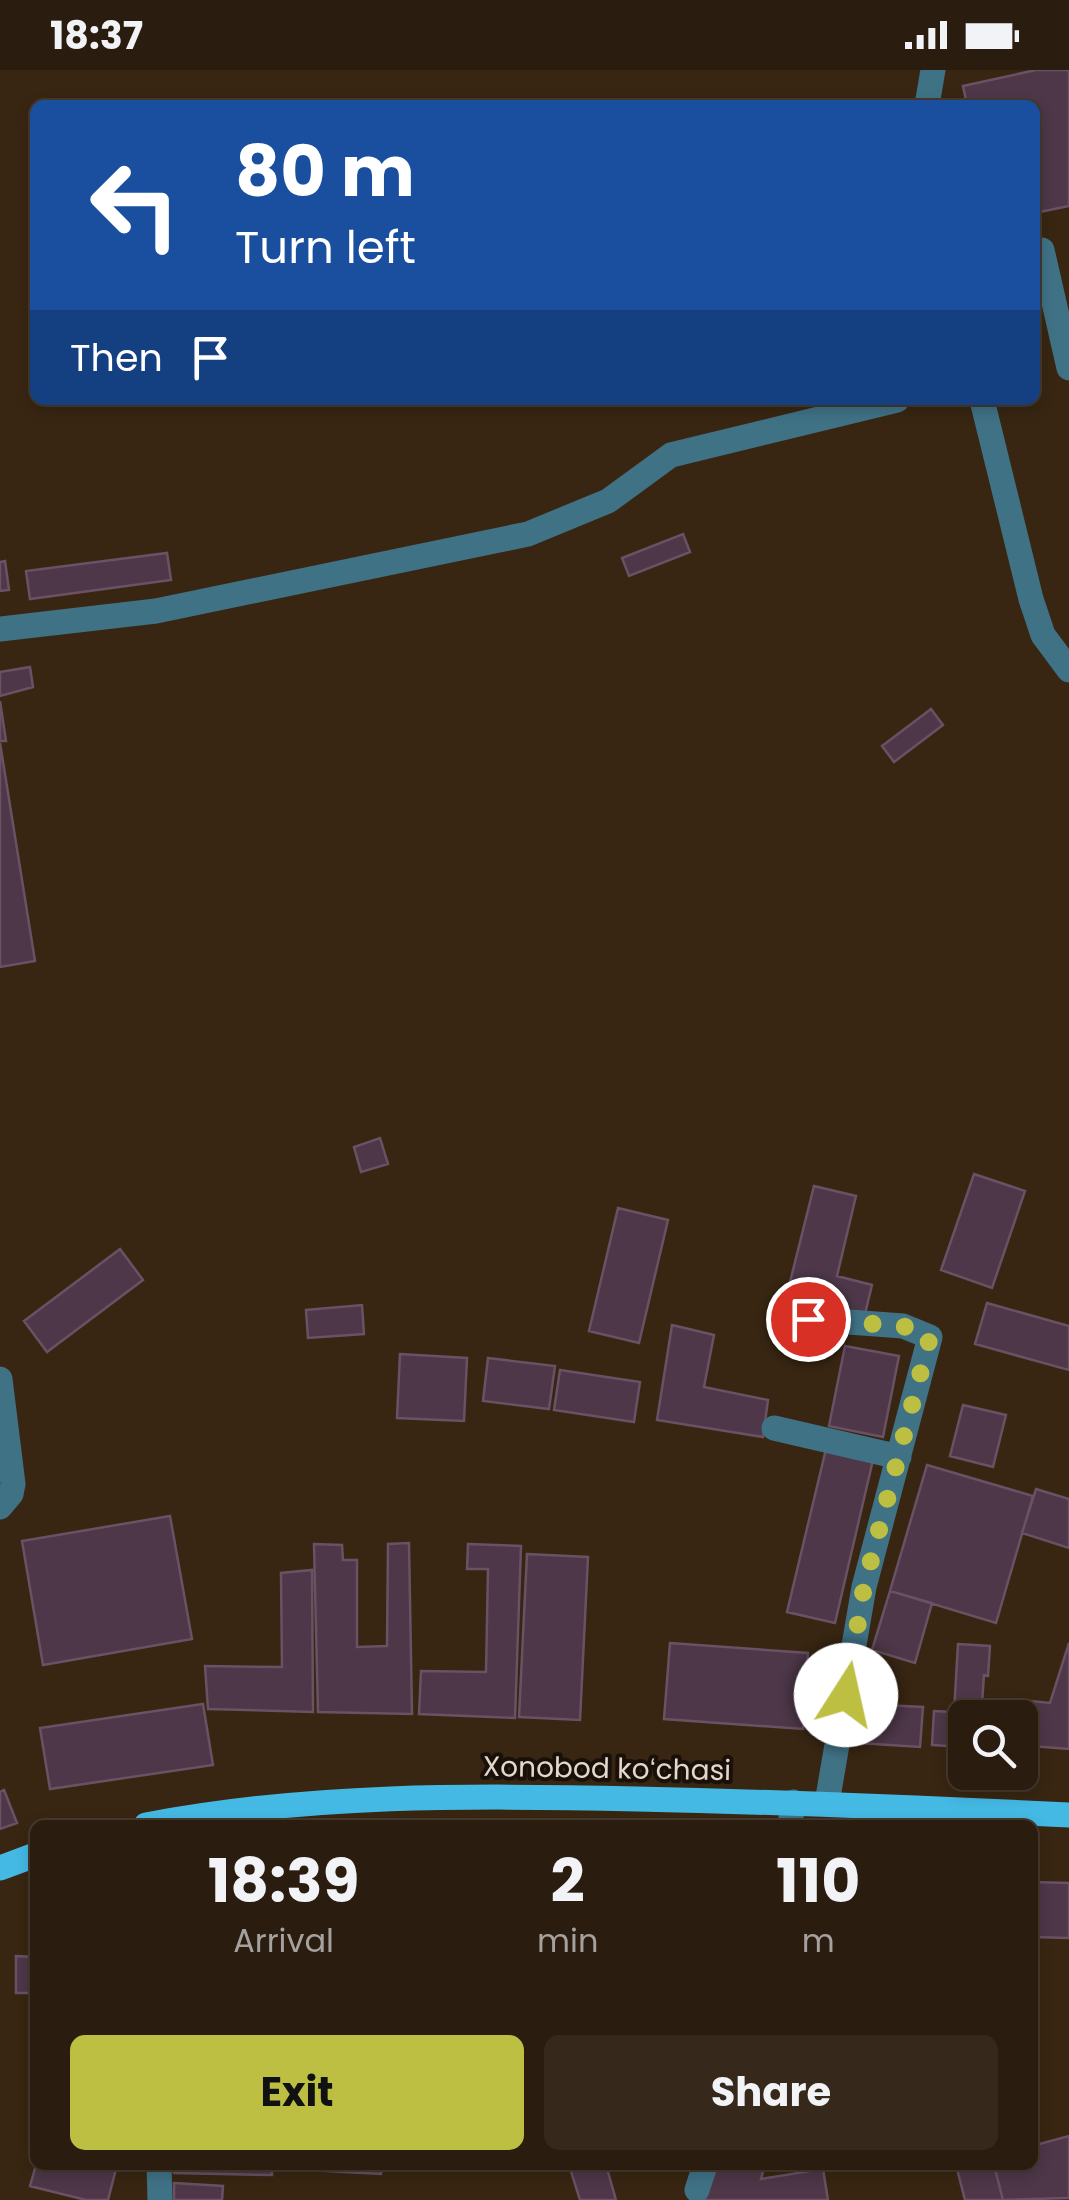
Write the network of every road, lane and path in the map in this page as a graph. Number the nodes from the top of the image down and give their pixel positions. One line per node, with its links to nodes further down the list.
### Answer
1 (933, 70): 2 (street)
2 (929, 100)
3 (1042, 250): 4 (street)
4 (1069, 368)
5 (877, 405): 7 (street)
6 (983, 405): 8 (street)
7 (0, 629)
8 (1069, 670)
9 (808, 1319): 12 (street)
10 (0, 1379): 13 (street)
11 (774, 1428): 12 (street)
12 (898, 1456): 14 (street)
13 (0, 1507)
14 (827, 1803): 15 (main road, Xonobod koʻchasi); 16 (main road, Xonobod koʻchasi)
15 (792, 1814): 17 (main road, Xonobod koʻchasi)
16 (1069, 1815)
17 (183, 1820)
18 (30, 1857): 19 (main road)
19 (0, 1868)
20 (160, 2170): 23 (street)
21 (703, 2170): 22 (street)
22 (697, 2190)
23 (160, 2200)

